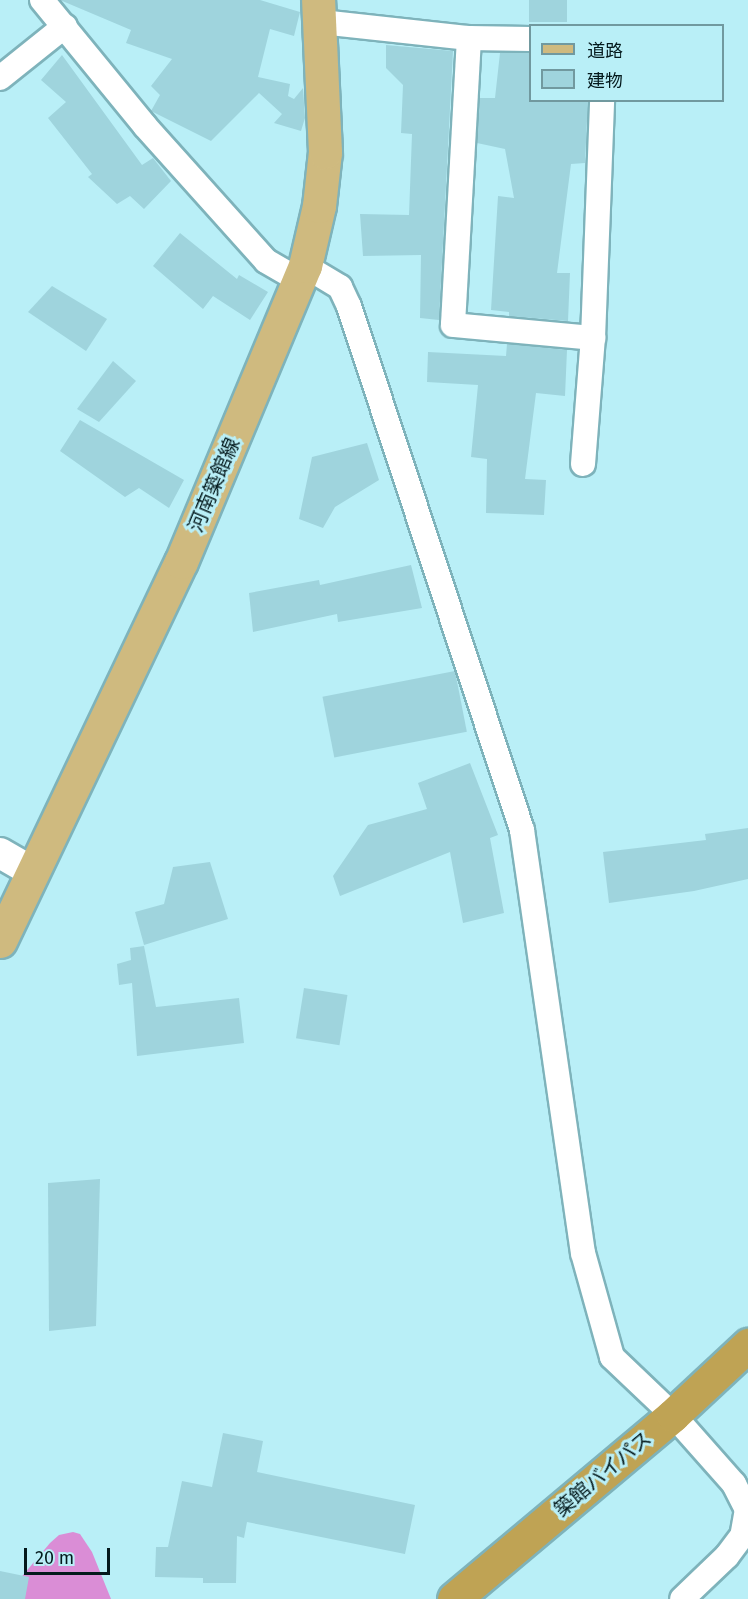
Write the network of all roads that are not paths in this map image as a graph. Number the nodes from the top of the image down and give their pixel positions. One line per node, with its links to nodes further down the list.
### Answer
1 (42, 0): 3 (street)
2 (320, 11): 4 (street); 8 (main road, 河南築館線)
3 (65, 26): 6 (street); 8 (street)
4 (470, 38): 5 (street); 9 (street)
5 (529, 39)
6 (0, 78)
7 (602, 102): 9 (street)
8 (303, 273): 12 (main road, 河南築館線); 15 (street)
9 (592, 338): 10 (street)
10 (583, 464)
11 (0, 853): 12 (street)
12 (33, 872): 13 (main road, 河南築館線)
13 (0, 941)
14 (748, 1345): 15 (highway, 築館バイパス)
15 (673, 1415): 16 (highway, 築館バイパス); 17 (street)
16 (454, 1599)
17 (682, 1599)

